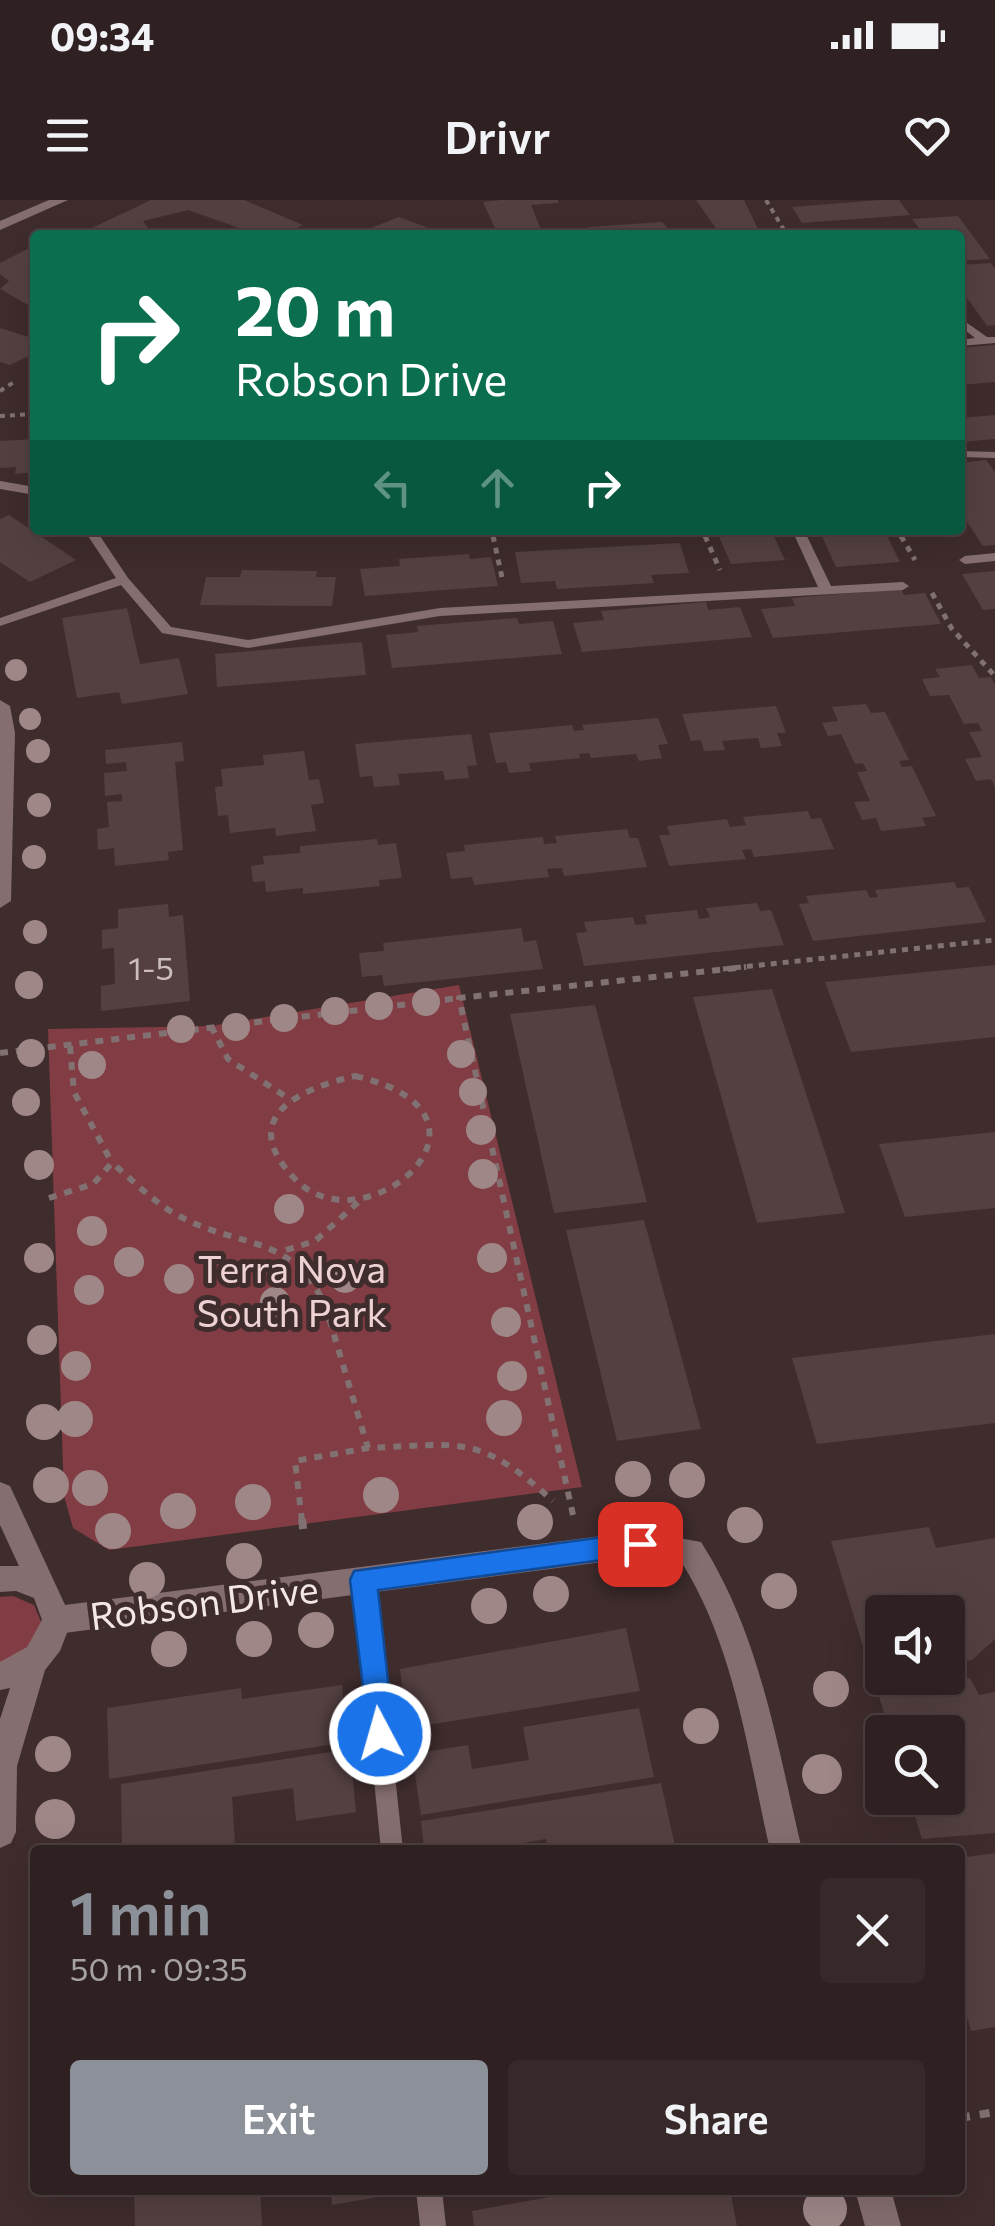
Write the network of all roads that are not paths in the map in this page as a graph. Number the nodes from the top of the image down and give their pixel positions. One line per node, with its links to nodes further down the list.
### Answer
1 (61, 200): 2 (street)
2 (0, 226)
3 (965, 324): 4 (lane)
4 (990, 340): 5 (lane)
5 (965, 342)
6 (965, 454): 7 (lane)
7 (995, 455)
8 (0, 485): 9 (lane)
9 (30, 490)
10 (93, 535): 14 (lane)
11 (800, 535): 16 (lane)
12 (995, 558): 13 (lane)
13 (965, 560)
14 (123, 580): 16 (lane); 17 (lane)
15 (902, 586): 16 (lane)
16 (827, 592)
17 (0, 622)
18 (0, 706): 19 (street)
19 (0, 900)
20 (0, 1495): 23 (street)
21 (0, 1579): 23 (street)
22 (364, 1580): 24 (street, Robson Drive); 29 (lane); 30 (street, Robson Drive)
23 (45, 1589): 24 (street)
24 (58, 1620): 25 (street)
25 (32, 1664): 26 (street); 27 (street)
26 (0, 1676)
27 (1, 1764): 28 (street)
28 (0, 1832)
29 (391, 1845)
30 (785, 1845)
31 (429, 2195): 33 (lane)
32 (874, 2195): 34 (street)
33 (432, 2226)
34 (882, 2226)

